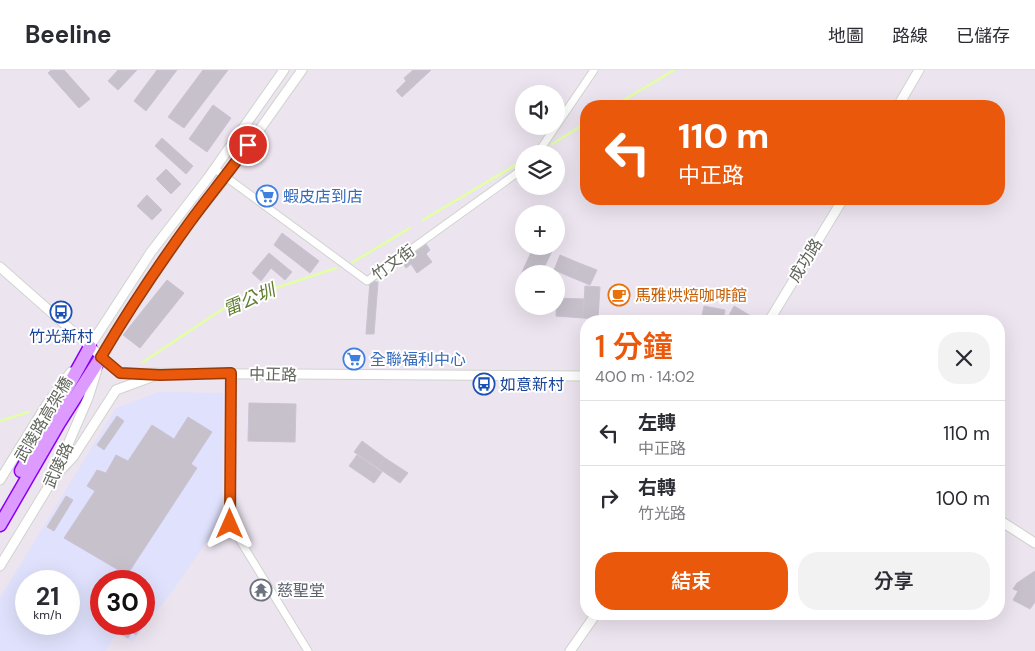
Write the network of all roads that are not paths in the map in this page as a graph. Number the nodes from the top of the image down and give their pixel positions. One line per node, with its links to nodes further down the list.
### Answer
1 (284, 70): 7 (street)
2 (302, 70): 9 (street, 武陵路)
3 (594, 70): 6 (street)
4 (919, 70): 5 (street)
5 (902, 100)
6 (565, 113)
7 (214, 169): 9 (street, 竹文街); 13 (street)
8 (515, 174): 9 (street, 竹文街)
9 (226, 177): 14 (street, 武陵路)
10 (839, 205): 12 (street, 成功路)
11 (0, 267): 13 (street, 中正路)
12 (773, 315)
13 (90, 347): 14 (street, 中正路); 19 (street); 20 (highway, 武陵路高架橋)
14 (101, 357): 16 (street, 中正路); 18 (street, 武陵路); 22 (highway, 武陵路高架橋)
15 (231, 373): 16 (street, 中正路); 17 (street, 中正路); 26 (street)
16 (160, 375): 18 (street)
17 (580, 376)
18 (53, 479): 24 (street, 武陵路)
19 (0, 480)
20 (0, 509)
21 (1005, 524): 23 (street)
22 (0, 525)
23 (1035, 542)
24 (0, 566)
25 (592, 620): 27 (street)
26 (308, 651)
27 (570, 651)

